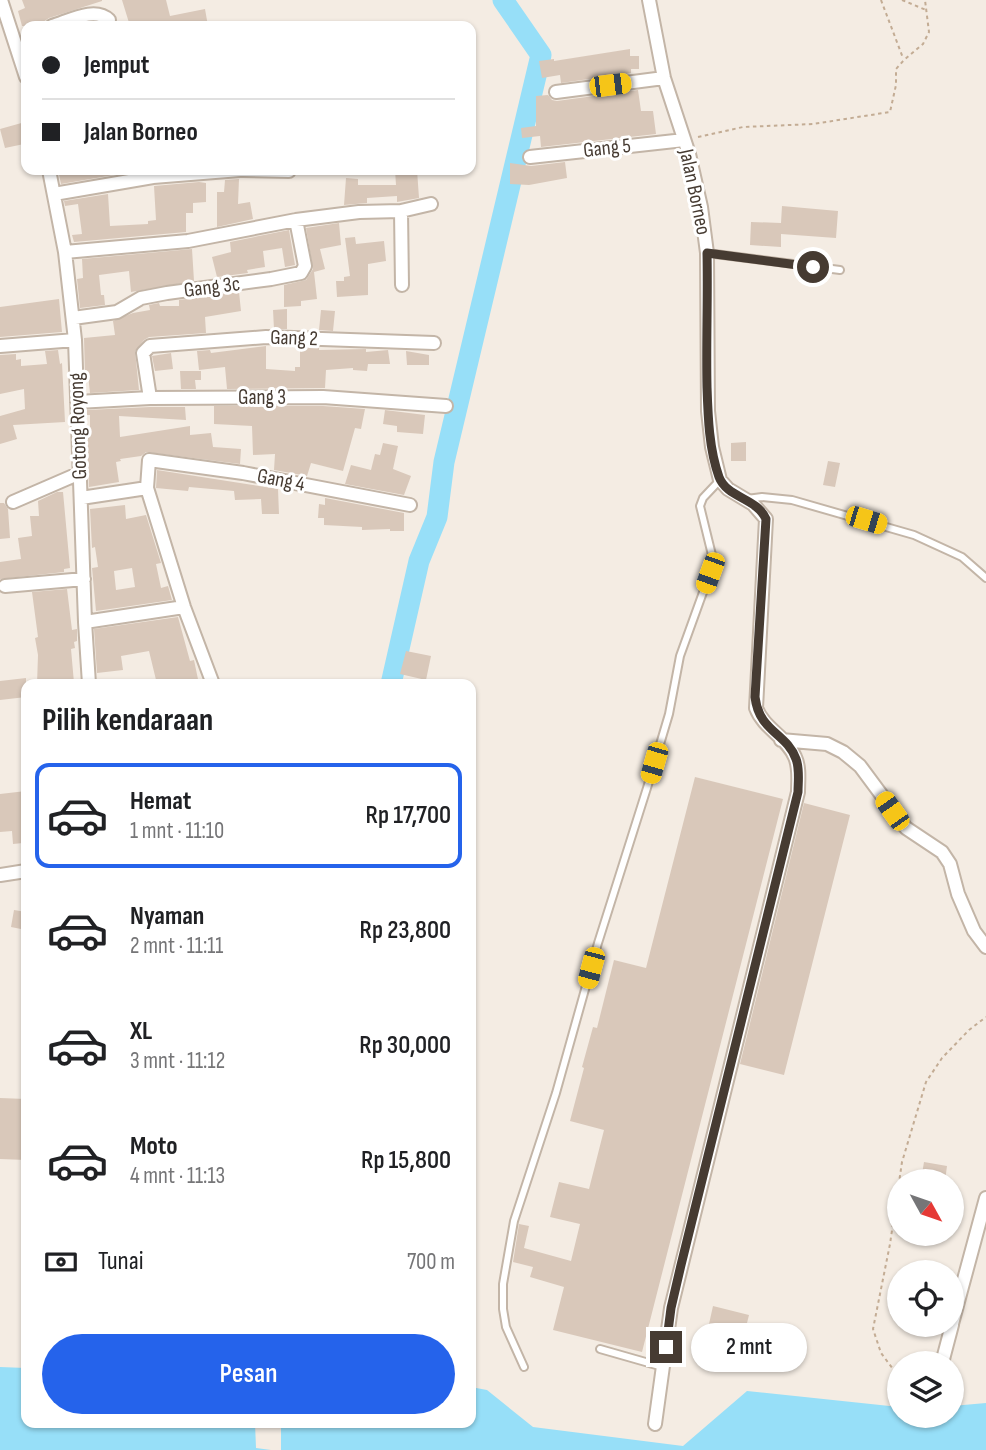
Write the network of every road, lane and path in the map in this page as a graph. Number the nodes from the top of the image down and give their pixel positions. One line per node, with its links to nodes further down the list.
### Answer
1 (1, 0): 9 (street)
2 (649, 0): 11 (street, Jalan Borneo)
3 (881, 0): 10 (path)
4 (902, 0): 6 (path)
5 (925, 0): 6 (path)
6 (926, 10): 10 (path)
7 (109, 20): 8 (street)
8 (67, 21)
9 (20, 37)
10 (904, 60): 13 (path)
11 (664, 78): 12 (street); 13 (street, Jalan Borneo)
12 (556, 92)
13 (684, 140): 14 (street, Gang 5); 22 (street, Jalan Borneo)
14 (530, 157)
15 (50, 175): 17 (street, Gotong Royong)
16 (178, 175): 17 (street)
17 (54, 194): 21 (street, Gotong Royong)
18 (431, 204): 19 (street)
19 (401, 211): 20 (street); 24 (street)
20 (296, 220): 21 (street); 25 (street, Gang 3c)
21 (65, 252): 25 (street, Gotong Royong)
22 (707, 253): 23 (lane); 33 (street, Jalan Borneo)
23 (840, 270)
24 (402, 285)
25 (73, 318): 26 (street, Gotong Royong)
26 (75, 340): 28 (street); 30 (street, Gotong Royong)
27 (433, 343): 29 (street, Gang 2)
28 (0, 346)
29 (149, 398): 30 (street, Gang 3); 31 (street, Gang 3)
30 (77, 402): 32 (street, Gotong Royong)
31 (446, 406)
32 (80, 473): 35 (street, Gotong Royong); 37 (street)
33 (720, 480): 36 (street); 55 (lane)
34 (147, 488): 35 (street); 38 (street, Gang 4); 42 (street)
35 (81, 498): 40 (street, Gotong Royong)
36 (745, 499): 39 (lane); 46 (street)
37 (13, 502)
38 (410, 505)
39 (986, 578)
40 (84, 579): 41 (street); 43 (street, Gotong Royong)
41 (5, 586)
42 (184, 607): 43 (street); 45 (street)
43 (85, 622): 44 (street, Gotong Royong)
44 (89, 679)
45 (211, 679)
46 (781, 740): 49 (street); 56 (street)
47 (21, 872): 48 (street)
48 (0, 875)
49 (986, 947)
50 (986, 1017): 54 (path)
51 (986, 1198): 52 (street)
52 (964, 1280)
53 (600, 1349): 56 (lane)
54 (887, 1361)
55 (524, 1367)
56 (663, 1367): 57 (street)
57 (656, 1424)

